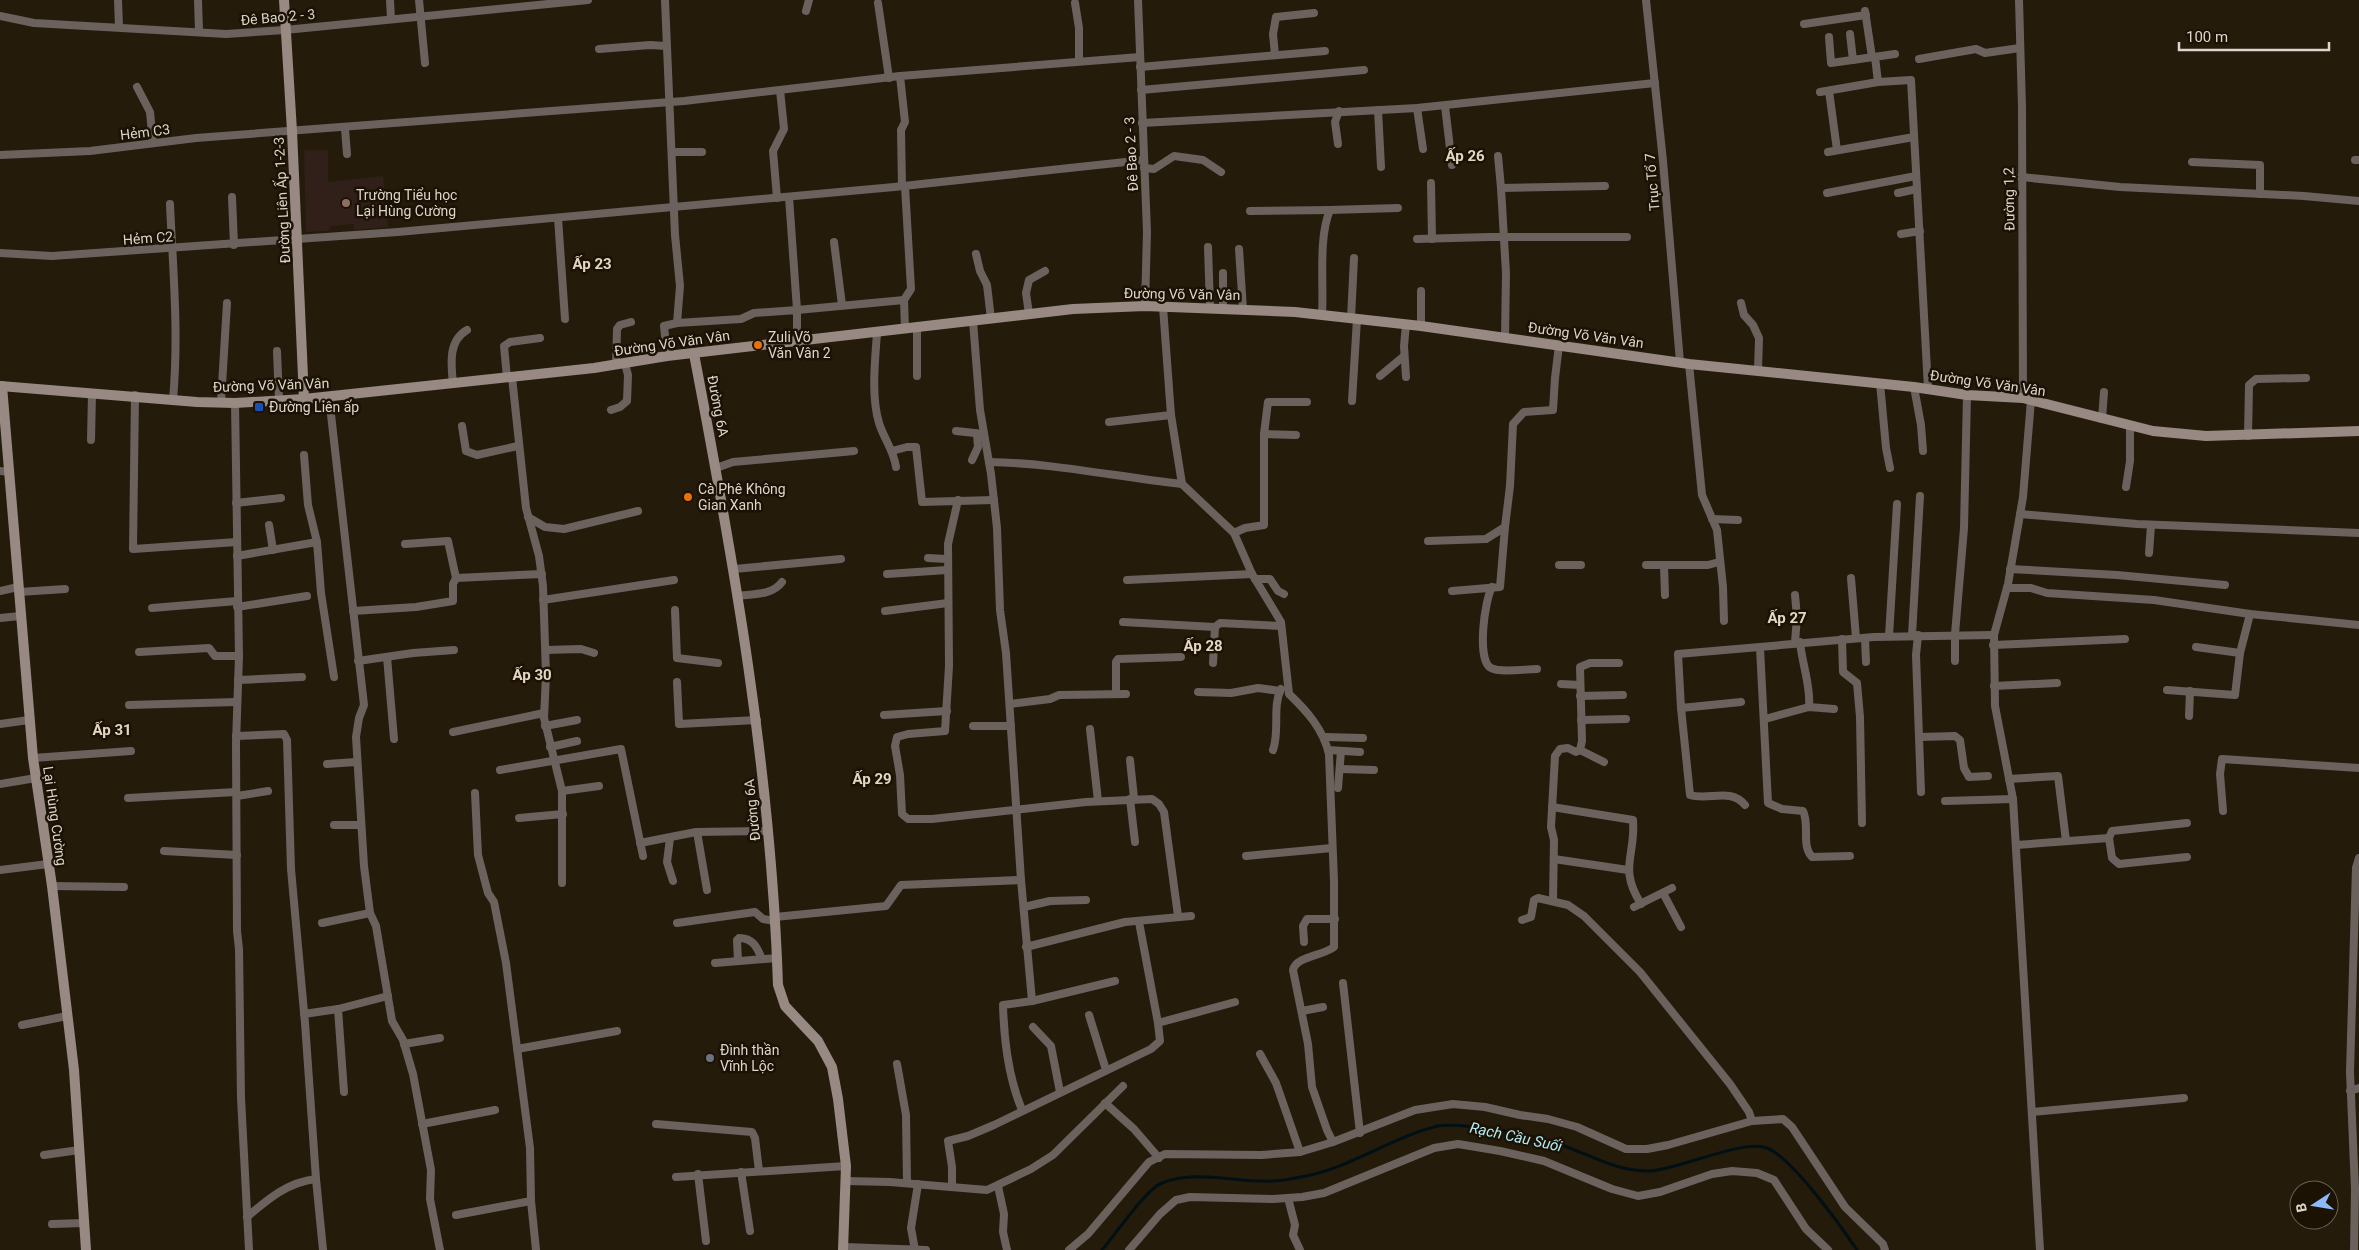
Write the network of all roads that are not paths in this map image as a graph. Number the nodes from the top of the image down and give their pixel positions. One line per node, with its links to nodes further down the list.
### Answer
1 (118, 0): 20 (street)
2 (198, 0): 22 (street)
3 (284, 0): 21 (street, Đường Liên Ấp 1-2-3)
4 (390, 0): 18 (street)
5 (419, 0): 17 (street)
6 (588, 0): 17 (street, Đê Bao 2 - 3)
7 (665, 0): 25 (street)
8 (809, 0): 14 (street)
9 (1138, 0): 31 (street, Đê Bao 2 - 3)
10 (1646, 0): 42 (street, Trục Tổ 7)
11 (2019, 0): 26 (street, Đường 1,2)
12 (878, 3): 40 (street)
13 (1075, 3): 35 (street)
14 (806, 11)
15 (1314, 13): 30 (street)
16 (0, 16): 20 (street, Đê Bao 2 - 3)
17 (420, 16): 18 (street, Đê Bao 2 - 3); 36 (street)
18 (390, 19): 21 (street, Đê Bao 2 - 3)
19 (1804, 24): 32 (street)
20 (119, 26): 22 (street, Đê Bao 2 - 3)
21 (286, 30): 22 (street, Đê Bao 2 - 3); 55 (street, Đường Liên Ấp 1-2-3)
22 (199, 31)
23 (1850, 34): 34 (street)
24 (1829, 37): 34 (street)
25 (666, 46): 27 (street); 48 (street)
26 (2020, 48): 33 (street); 74 (street, Đường 1,2)
27 (598, 49)
28 (1325, 51): 30 (street)
29 (1895, 54): 32 (street)
30 (1275, 55): 37 (street)
31 (1140, 57): 35 (street, Hẻm C3); 37 (street, Đê Bao 2 - 3)
32 (1874, 57): 34 (street); 41 (street)
33 (1919, 59)
34 (1853, 60)
35 (1080, 61): 39 (street, Hẻm C3)
36 (425, 63)
37 (1140, 67): 45 (street, Đê Bao 2 - 3)
38 (1364, 70): 45 (street)
39 (900, 76): 40 (street, Hẻm C3); 76 (street)
40 (888, 78): 44 (street, Hẻm C3)
41 (1878, 82): 46 (street); 56 (street)
42 (1655, 83): 49 (street); 143 (street, Trục Tổ 7)
43 (137, 86): 57 (street)
44 (780, 90): 48 (street, Hẻm C3); 85 (street)
45 (1141, 90): 53 (street, Đê Bao 2 - 3)
46 (1829, 91): 47 (street); 60 (street)
47 (1820, 92)
48 (670, 101): 54 (street, Hẻm C3); 61 (street)
49 (1445, 106): 50 (street); 69 (street)
50 (1417, 108): 51 (street); 59 (street)
51 (1378, 110): 52 (street); 70 (street)
52 (1339, 111): 53 (street); 58 (street)
53 (1142, 122): 67 (street, Đê Bao 2 - 3)
54 (345, 128): 55 (street, Hẻm C3); 64 (street)
55 (292, 131): 57 (street, Hẻm C3); 96 (street, Đường Liên Ấp 1-2-3)
56 (1914, 136): 60 (street); 73 (street)
57 (153, 144): 65 (street, Hẻm C3)
58 (1338, 144)
59 (1423, 149)
60 (1837, 150): 63 (street)
61 (672, 152): 62 (street); 88 (street)
62 (702, 152)
63 (1828, 152)
64 (347, 154)
65 (0, 155)
66 (1498, 156): 78 (street)
67 (1144, 160): 71 (street, Đê Bao 2 - 3); 76 (street, Hẻm C2)
68 (2192, 162): 82 (street)
69 (1452, 165)
70 (1381, 167)
71 (1144, 168): 72 (street); 115 (street, Đê Bao 2 - 3)
72 (1221, 172)
73 (1916, 176): 79 (street); 80 (street)
74 (2021, 177): 82 (street); 162 (street, Đường 1,2)
75 (1431, 183): 97 (street)
76 (904, 186): 84 (street, Hẻm C2); 111 (street)
77 (1605, 186): 78 (street)
78 (1501, 188): 98 (street)
79 (1917, 189): 81 (street); 93 (street)
80 (1827, 193)
81 (1898, 193)
82 (2260, 194): 86 (street)
83 (232, 197): 101 (street)
84 (789, 197): 85 (street, Hẻm C2); 120 (street)
85 (777, 198): 88 (street, Hẻm C2)
86 (2359, 201)
87 (170, 204): 103 (street)
88 (675, 207): 92 (street, Hẻm C2); 128 (street)
89 (1398, 208): 90 (street)
90 (1330, 210): 91 (street); 122 (street)
91 (1250, 211)
92 (558, 218): 96 (street, Hẻm C2); 124 (street)
93 (1920, 231): 94 (street); 155 (street)
94 (1901, 234)
95 (1627, 236): 98 (street)
96 (297, 238): 101 (street, Hẻm C2); 161 (street, Đường Liên Ấp 1-2-3)
97 (1432, 238): 98 (street); 99 (street)
98 (1504, 238): 136 (street)
99 (1417, 239)
100 (834, 242): 114 (street)
101 (234, 245): 103 (street, Hẻm C2)
102 (1208, 247): 117 (street)
103 (172, 249): 105 (street, Hẻm C2); 163 (street)
104 (1238, 249): 119 (street)
105 (0, 253)
106 (976, 254): 125 (street)
107 (1354, 258): 123 (street)
108 (1045, 271): 121 (street)
109 (1223, 272): 118 (street)
110 (1421, 291): 130 (street)
111 (904, 300): 114 (street); 133 (street)
112 (227, 303): 166 (street)
113 (1742, 303): 145 (street)
114 (842, 305): 120 (street)
115 (1145, 306): 116 (street, Đường Võ Văn Vân); 121 (street, Đường Võ Văn Vân)
116 (1163, 307): 117 (street, Đường Võ Văn Vân); 170 (street)
117 (1210, 308): 118 (street, Đường Võ Văn Vân)
118 (1223, 308): 119 (street, Đường Võ Văn Vân)
119 (1243, 309): 122 (street, Đường Võ Văn Vân)
120 (797, 310): 128 (street); 137 (street)
121 (1029, 314): 125 (street, Đường Võ Văn Vân)
122 (1322, 315): 123 (street, Đường Võ Văn Vân)
123 (1354, 318): 129 (street, Đường Võ Văn Vân); 165 (street)
124 (564, 319)
125 (991, 319): 126 (street, Đường Võ Văn Vân)
126 (973, 321): 131 (street, Đường Võ Văn Vân); 177 (street)
127 (631, 322): 144 (street)
128 (677, 323): 141 (street)
129 (1406, 324): 130 (street, Đường Võ Văn Vân); 142 (street)
130 (1421, 326): 136 (street, Đường Võ Văn Vân)
131 (917, 328): 133 (street, Đường Võ Văn Vân); 146 (street)
132 (467, 330): 152 (street)
133 (905, 330): 134 (street, Đường Võ Văn Vân)
134 (876, 333): 137 (street, Đường Võ Văn Vân); 184 (street)
135 (540, 338): 149 (street)
136 (1505, 338): 138 (street, Đường Võ Văn Vân)
137 (797, 342): 140 (street, Đường Võ Văn Vân)
138 (1560, 345): 143 (street, Đường Võ Văn Vân); 208 (street)
139 (277, 351): 164 (street)
140 (694, 354): 141 (street, Đường Võ Văn Vân); 190 (street, Đường 6A)
141 (667, 356): 144 (street, Đường Võ Văn Vân)
142 (1404, 356): 147 (street); 148 (street)
143 (1684, 363): 145 (street, Đường Võ Văn Vân); 204 (street, Trục Tổ 7)
144 (621, 364): 149 (street, Đường Võ Văn Vân); 169 (street)
145 (1758, 371): 151 (street, Đường Võ Văn Vân)
146 (917, 376)
147 (1380, 376)
148 (1406, 377)
149 (510, 378): 152 (street, Đường Võ Văn Vân); 182 (street)
150 (2306, 378): 180 (street)
151 (1880, 383): 154 (street, Đường Võ Văn Vân); 191 (street)
152 (453, 384): 160 (street, Đường Võ Văn Vân)
153 (1, 386): 157 (street, Đường Võ Văn Vân); 192 (street, Lại Hùng Cường)
154 (1914, 387): 155 (street, Đường Võ Văn Vân); 185 (street)
155 (1928, 388): 158 (street, Đường Võ Văn Vân)
156 (2104, 392): 171 (street)
157 (92, 394): 159 (street, Đường Võ Văn Vân); 181 (street)
158 (1967, 395): 162 (street, Đường Võ Văn Vân); 264 (street)
159 (135, 396): 163 (street, Đường Võ Văn Vân); 212 (street)
160 (329, 397): 161 (street, Đường Võ Văn Vân); 254 (street)
161 (304, 399): 164 (street, Đường Võ Văn Vân)
162 (2027, 399): 171 (street, Đường Võ Văn Vân); 202 (street, Đường 1,2)
163 (173, 400): 166 (street, Đường Võ Văn Vân)
164 (279, 400): 168 (street, Đường Võ Văn Vân)
165 (1352, 401)
166 (221, 402): 168 (street, Đường Võ Văn Vân)
167 (1307, 402): 178 (street)
168 (235, 403): 199 (street)
169 (611, 410)
170 (1171, 415): 172 (street); 193 (street)
171 (2102, 419): 174 (street, Đường Võ Văn Vân)
172 (1109, 422)
173 (462, 426): 182 (street)
174 (2130, 426): 180 (street, Đường Võ Văn Vân); 194 (street)
175 (956, 431): 177 (street)
176 (2359, 431): 180 (street, Đường Võ Văn Vân)
177 (981, 434): 187 (street); 188 (street)
178 (1264, 434): 179 (street); 210 (street)
179 (1296, 435)
180 (2248, 436)
181 (92, 440)
182 (518, 446): 203 (street)
183 (854, 451): 190 (street)
184 (892, 451): 189 (street); 197 (street)
185 (1923, 451)
186 (304, 455): 213 (street)
187 (972, 460)
188 (989, 462): 193 (street); 198 (street)
189 (896, 467)
190 (716, 468): 226 (street, Đường 6A)
191 (1890, 468)
192 (4, 472): 241 (street, Lại Hùng Cường)
193 (1182, 484): 210 (street)
194 (2126, 487)
195 (1920, 496): 265 (street)
196 (281, 498): 199 (street)
197 (958, 500): 198 (street); 220 (street)
198 (994, 500): 310 (street)
199 (236, 503): 212 (street)
200 (1897, 504): 267 (street)
201 (638, 511): 203 (street)
202 (2020, 514): 207 (street); 227 (street, Đường 1,2)
203 (528, 517): 229 (street)
204 (1712, 519): 205 (street); 221 (street, Trục Tổ 7)
205 (1738, 520)
206 (270, 525): 215 (street)
207 (2150, 525): 209 (street); 216 (street)
208 (1505, 527): 211 (street); 238 (street)
209 (2359, 533)
210 (1234, 534): 231 (street)
211 (1428, 541)
212 (237, 542): 217 (street)
213 (317, 542): 215 (street); 292 (street)
214 (405, 544): 232 (street)
215 (273, 550): 217 (street)
216 (2148, 553)
217 (237, 556): 251 (street)
218 (928, 558): 220 (street)
219 (841, 559): 226 (street)
220 (947, 559): 228 (street)
221 (1719, 562): 225 (street); 259 (street, Trục Tổ 7)
222 (1559, 565): 223 (street)
223 (1580, 565)
224 (1646, 565): 225 (street)
225 (1664, 565): 245 (street)
226 (734, 569): 248 (street, Đường 6A)
227 (2010, 569): 237 (street); 239 (street, Đường 1,2)
228 (947, 570): 230 (street); 250 (street)
229 (542, 574): 232 (street); 249 (street)
230 (887, 574)
231 (1254, 577): 235 (street); 244 (street); 263 (street)
232 (456, 578): 254 (street)
233 (1851, 578): 268 (street)
234 (674, 580): 249 (street)
235 (1127, 580)
236 (782, 582): 248 (street)
237 (2225, 586)
238 (1492, 587): 242 (street); 290 (street)
239 (2007, 588): 256 (street); 266 (street, Đường 1,2)
240 (65, 589): 241 (street)
241 (18, 590): 243 (street); 257 (street, Lại Hùng Cường)
242 (1452, 590)
243 (0, 591)
244 (1284, 594)
245 (1665, 594)
246 (1795, 595): 272 (street)
247 (307, 596): 251 (street)
248 (738, 596): 323 (street, Đường 6A)
249 (543, 600): 277 (street)
250 (948, 603): 255 (street); 315 (street)
251 (237, 604): 252 (street); 281 (street)
252 (152, 608)
253 (675, 610): 288 (street)
254 (352, 611): 284 (street)
255 (885, 611)
256 (2250, 614): 261 (street); 280 (street)
257 (20, 616): 258 (street); 321 (street, Lại Hùng Cường)
258 (0, 618)
259 (1724, 621)
260 (1123, 622): 262 (street)
261 (2359, 625)
262 (1214, 626): 263 (street); 289 (street)
263 (1281, 626): 295 (street)
264 (1955, 634): 265 (street); 266 (street); 287 (street)
265 (1915, 635): 267 (street); 333 (street)
266 (1994, 635): 273 (street, Đường 1,2)
267 (1889, 636): 269 (street)
268 (1856, 638): 269 (street); 270 (street)
269 (1865, 638): 286 (street)
270 (1842, 639): 272 (street); 376 (street)
271 (2126, 639): 273 (street)
272 (1798, 642): 275 (street); 313 (street)
273 (1994, 645): 299 (street, Đường 1,2)
274 (2196, 647): 280 (street)
275 (1760, 648): 312 (street); 320 (street)
276 (454, 650): 282 (street)
277 (546, 650): 279 (street); 316 (street)
278 (138, 652): 281 (street)
279 (594, 653)
280 (2240, 653): 302 (street)
281 (238, 656): 293 (street)
282 (388, 657): 284 (street); 335 (street)
283 (1181, 657): 304 (street)
284 (358, 661): 347 (street)
285 (1619, 662): 298 (street)
286 (1866, 662)
287 (1955, 662)
288 (718, 663)
289 (1213, 663)
290 (1537, 669)
291 (302, 677): 293 (street)
292 (334, 677)
293 (238, 680): 308 (street)
294 (676, 682): 323 (street)
295 (1286, 682): 301 (street); 332 (street)
296 (2057, 683): 299 (street)
297 (1561, 684): 298 (street)
298 (1580, 684): 307 (street)
299 (1994, 686): 356 (street, Đường 1,2)
300 (2167, 690): 302 (street)
301 (1280, 691): 303 (street); 339 (street)
302 (2190, 691): 318 (street)
303 (1198, 692)
304 (1116, 694): 305 (street); 310 (street)
305 (1126, 694)
306 (1623, 695): 307 (street)
307 (1580, 696): 324 (street)
308 (237, 702): 311 (street); 331 (street)
309 (1740, 702): 312 (street)
310 (1010, 704): 328 (street)
311 (129, 705)
312 (1681, 708): 370 (street)
313 (1809, 708): 314 (street); 320 (street)
314 (1834, 709)
315 (946, 711): 317 (street); 372 (street)
316 (544, 713): 326 (street); 330 (street)
317 (884, 715)
318 (2189, 716)
319 (1626, 719): 324 (street)
320 (1765, 719): 393 (street)
321 (29, 720): 325 (street); 344 (street, Lại Hùng Cường)
322 (577, 720): 326 (street)
323 (757, 720): 380 (street, Đường 6A)
324 (1581, 720): 341 (street)
325 (0, 724)
326 (545, 726): 337 (street)
327 (973, 726): 328 (street)
328 (1011, 726): 372 (street)
329 (1090, 729): 368 (street)
330 (453, 732)
331 (236, 736): 364 (street); 437 (street)
332 (1325, 737): 334 (street); 340 (street)
333 (1920, 737): 354 (street); 362 (street)
334 (1363, 738)
335 (394, 739)
336 (577, 741): 337 (street)
337 (550, 747): 346 (street)
338 (131, 750): 344 (street)
339 (1273, 750)
340 (1328, 750): 342 (street); 388 (street)
341 (1580, 750): 348 (street); 371 (street)
342 (1341, 751): 343 (street); 351 (street)
343 (1360, 752)
344 (33, 758): 355 (street, Lại Hùng Cường)
345 (1130, 760): 366 (street)
346 (554, 761): 352 (street); 361 (street); 386 (street)
347 (356, 762): 349 (street); 379 (street)
348 (1604, 762)
349 (327, 764)
350 (2359, 768): 373 (street)
351 (1340, 769): 353 (street); 359 (street)
352 (500, 770)
353 (1374, 770)
354 (1988, 776)
355 (36, 778): 357 (street); 397 (street, Lại Hùng Cường)
356 (2009, 779): 367 (street, Đường 1,2); 384 (street)
357 (0, 784)
358 (599, 786): 361 (street)
359 (1338, 788)
360 (268, 791): 364 (street)
361 (562, 791): 374 (street)
362 (1921, 792)
363 (475, 793): 446 (street)
364 (236, 794): 365 (street); 390 (street)
365 (128, 798)
366 (1132, 799): 368 (street); 385 (street); 413 (street)
367 (2013, 800): 369 (street); 387 (street, Đường 1,2)
368 (1098, 801): 372 (street)
369 (1945, 801)
370 (1745, 805)
371 (1552, 806): 396 (street); 399 (street)
372 (1016, 809): 400 (street)
373 (2223, 811)
374 (563, 814): 375 (street); 402 (street)
375 (520, 818)
376 (1862, 823)
377 (2187, 823): 383 (street)
378 (334, 824): 379 (street)
379 (361, 825): 412 (street)
380 (768, 831): 381 (street); 415 (street, Đường 6A)
381 (698, 832): 382 (street); 406 (street)
382 (670, 838): 386 (street); 401 (street)
383 (2110, 838): 384 (street); 394 (street)
384 (2066, 841): 387 (street)
385 (1135, 842)
386 (640, 843): 391 (street)
387 (2016, 845): 459 (street, Đường 1,2)
388 (1332, 848): 392 (street); 416 (street)
389 (164, 851): 390 (street)
390 (237, 855): 485 (street)
391 (643, 856)
392 (1246, 856)
393 (1850, 856)
394 (2187, 857)
395 (2359, 858): 408 (street)
396 (1554, 859): 399 (street); 410 (street)
397 (48, 864): 398 (street); 403 (street, Lại Hùng Cường)
398 (0, 870)
399 (1628, 870): 407 (street)
400 (1021, 880): 411 (street); 415 (street)
401 (673, 881)
402 (562, 884)
403 (52, 886): 404 (street); 439 (street, Lại Hùng Cường)
404 (124, 887)
405 (1672, 888): 407 (street)
406 (707, 890)
407 (1663, 893): 421 (street)
408 (2357, 893): 430 (street)
409 (1086, 900): 411 (street)
410 (1553, 900): 417 (street); 460 (street)
411 (1024, 908): 423 (street)
412 (370, 913): 418 (street); 431 (street)
413 (1178, 916): 414 (street); 419 (street)
414 (1191, 916)
415 (775, 919): 420 (street); 424 (street, Đường 6A)
416 (1335, 919): 422 (street); 436 (street)
417 (1522, 920)
418 (322, 922)
419 (1139, 922): 423 (street); 440 (street)
420 (677, 923)
421 (1681, 927)
422 (1304, 942)
423 (1026, 947): 432 (street)
424 (777, 958): 425 (street); 471 (street, Đường 6A)
425 (762, 959): 426 (street); 426 (street)
426 (738, 961): 427 (street)
427 (715, 963)
428 (1115, 981): 432 (street)
429 (1343, 983): 464 (street)
430 (2356, 991): 452 (street)
431 (388, 996): 435 (street); 445 (street)
432 (1032, 1001): 458 (street)
433 (1235, 1002): 440 (street)
434 (1323, 1007): 436 (street)
435 (338, 1009): 437 (street); 453 (street)
436 (1302, 1011): 465 (street)
437 (304, 1014): 476 (street)
438 (1089, 1015): 449 (street)
439 (68, 1016): 441 (street); 467 (street, Lại Hùng Cường)
440 (1158, 1022): 449 (street)
441 (22, 1025)
442 (1034, 1027): 454 (street)
443 (617, 1031): 446 (street)
444 (440, 1038): 445 (street)
445 (404, 1044): 462 (street)
446 (517, 1049): 483 (street)
447 (1260, 1054): 468 (street)
448 (897, 1064): 478 (street)
449 (1106, 1070): 454 (street)
450 (1123, 1086): 456 (street)
451 (2359, 1088): 452 (street)
452 (2350, 1091): 461 (street)
453 (344, 1092)
454 (1060, 1092): 458 (street)
455 (2184, 1098): 459 (street)
456 (1105, 1104): 470 (street); 480 (street)
457 (495, 1110): 462 (street)
458 (1022, 1110): 481 (street)
459 (2032, 1112): 505 (street, Đường 1,2)
460 (1752, 1121): 464 (street); 504 (street)
461 (2356, 1121): 466 (street)
462 (422, 1124): 495 (street)
463 (656, 1124): 472 (street)
464 (1360, 1133): 465 (street)
465 (1333, 1142): 468 (street)
466 (2356, 1143): 488 (street)
467 (79, 1150): 469 (street); 486 (street, Lại Hùng Cường)
468 (1300, 1152): 470 (street)
469 (44, 1155)
470 (1159, 1158): 500 (street)
471 (846, 1166): 472 (street); 477 (street, Đường 6A)
472 (759, 1171): 473 (street)
473 (741, 1172): 474 (street); 489 (street)
474 (698, 1174): 475 (street); 490 (street)
475 (676, 1177)
476 (316, 1178): 485 (street); 494 (street)
477 (846, 1181): 478 (street); 491 (street, Đường 6A)
478 (907, 1183): 479 (street)
479 (918, 1184): 481 (street); 497 (street)
480 (998, 1186): 481 (street); 499 (street)
481 (952, 1187)
482 (1288, 1198): 501 (street); 502 (street); 503 (street)
483 (531, 1201): 484 (street); 496 (street)
484 (456, 1215)
485 (247, 1217): 493 (street)
486 (84, 1223): 487 (street); 492 (street, Lại Hùng Cường)
487 (52, 1224)
488 (2357, 1228): 506 (street)
489 (750, 1231)
490 (706, 1241)
491 (843, 1248): 497 (street)
492 (86, 1250)
493 (246, 1250)
494 (323, 1250)
495 (440, 1250)
496 (536, 1250)
497 (915, 1250): 498 (street)
498 (926, 1250)
499 (1007, 1250)
500 (1069, 1250)
501 (1129, 1250)
502 (1300, 1250)
503 (1828, 1250)
504 (1885, 1250)
505 (2040, 1250)
506 (2354, 1250)

